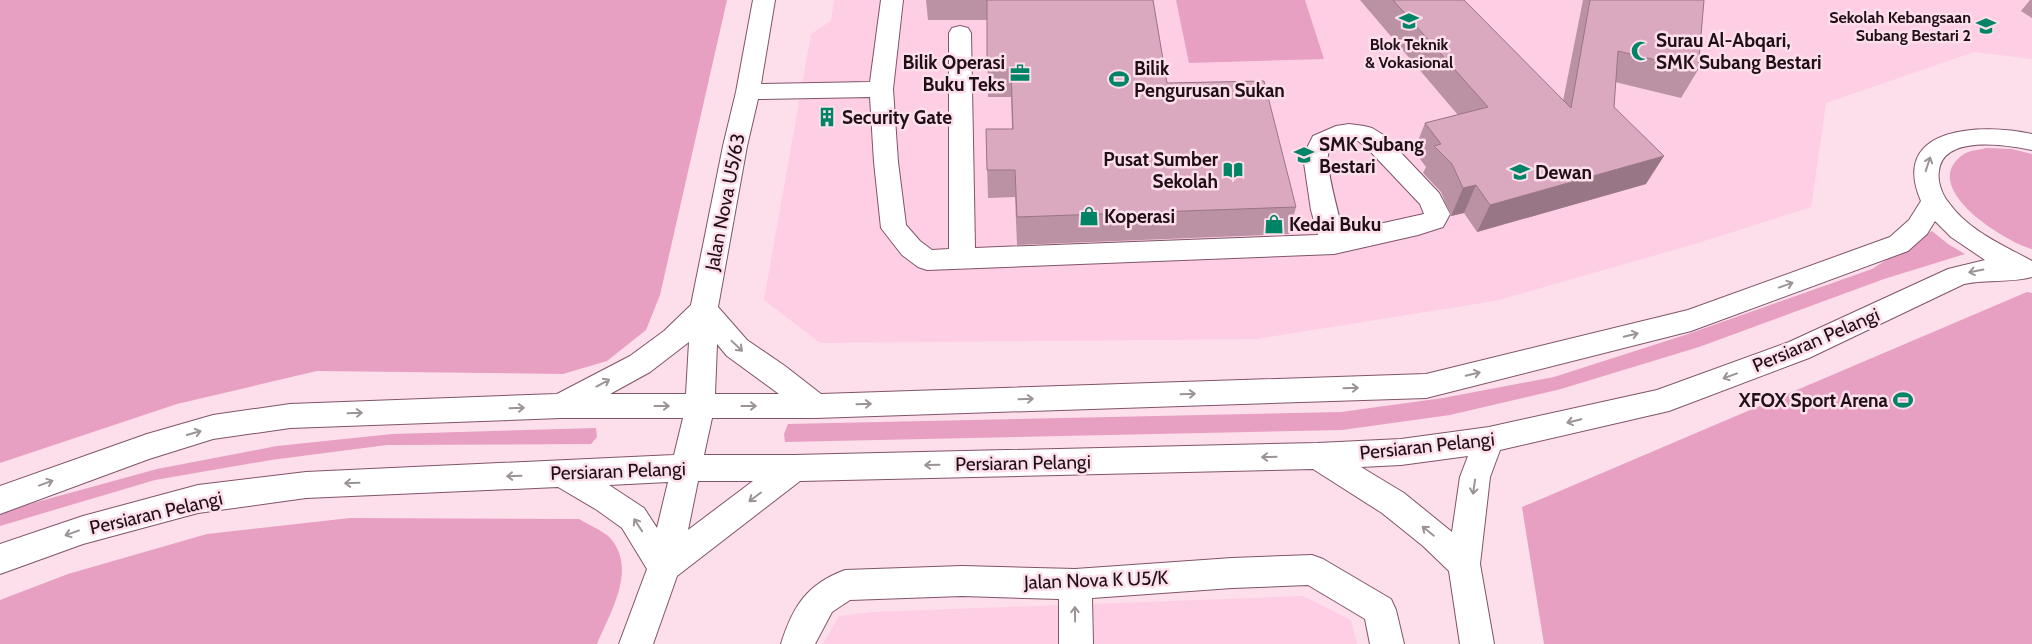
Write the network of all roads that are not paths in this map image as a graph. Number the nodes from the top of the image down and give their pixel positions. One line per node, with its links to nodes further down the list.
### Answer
1 (764, 0): 5 (street, Jalan Nova U5/63)
2 (892, 0): 4 (street)
3 (960, 33): 9 (street)
4 (881, 89): 5 (street); 9 (street)
5 (748, 92): 11 (street, Jalan Nova U5/63)
6 (2032, 142): 7 (street, one-way to 6)
7 (1934, 200): 10 (street); 14 (street, one-way to 7)
8 (1334, 244): 8 (street); 9 (street)
9 (962, 259)
10 (2028, 270): 15 (street, Persiaran Pelangi, one-way to 15)
11 (704, 310): 12 (street, one-way to 11); 13 (street, Jalan Nova U5/63); 14 (street, one-way to 14)
12 (561, 406): 13 (street, one-way to 13); 20 (street, one-way to 12)
13 (700, 406): 14 (street, one-way to 14); 17 (street, Jalan Nova U5/63)
14 (815, 406)
15 (1489, 440): 16 (street, Persiaran Pelangi); 22 (street, one-way to 22)
16 (1318, 456): 18 (street, Persiaran Pelangi, one-way to 18); 22 (street, one-way to 16)
17 (687, 468): 18 (street, Persiaran Pelangi); 19 (street, Persiaran Pelangi); 23 (street, Jalan Nova U5/63)
18 (794, 468): 23 (street, one-way to 23)
19 (563, 474): 21 (street, Persiaran Pelangi, one-way to 21); 23 (street, one-way to 19)
20 (0, 500)
21 (0, 559)
22 (1464, 564): 29 (street)
23 (664, 567): 25 (street, Jalan Nova U5/63)
24 (1075, 584): 26 (street, Jalan Nova K U5/K); 27 (street, one-way to 24); 28 (street, Jalan Nova K U5/K)
25 (636, 644)
26 (798, 644)
27 (1076, 644)
28 (1387, 644)
29 (1477, 644)

